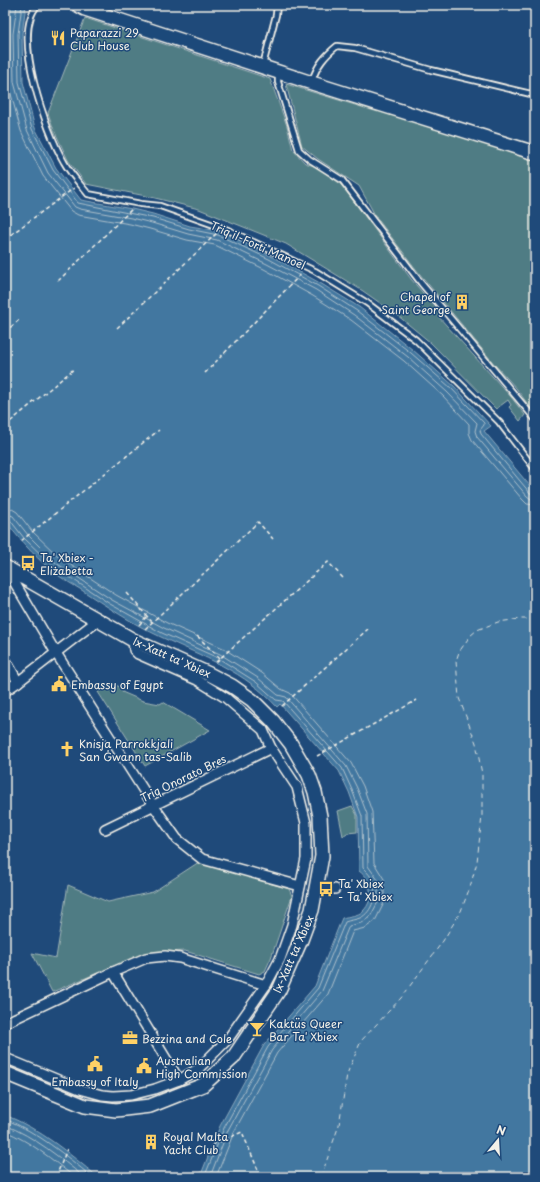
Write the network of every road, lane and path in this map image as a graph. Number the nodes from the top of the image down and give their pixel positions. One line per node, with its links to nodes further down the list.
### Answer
1 (38, 5): 23 (lane, Triq il-Forti Manoel)
2 (78, 5): 4 (main road)
3 (277, 5): 4 (lane)
4 (263, 67): 5 (main road)
5 (278, 72): 6 (main road); 20 (lane)
6 (312, 83): 7 (lane); 8 (main road)
7 (535, 95)
8 (535, 153)
9 (75, 187): 12 (path)
10 (132, 209): 14 (path)
11 (220, 231): 16 (path)
12 (5, 239)
13 (305, 270): 19 (path)
14 (58, 281)
15 (19, 320): 17 (path)
16 (117, 328)
17 (5, 332)
18 (75, 368): 21 (path)
19 (205, 373)
20 (535, 419)
21 (5, 426)
22 (159, 430): 25 (path)
23 (535, 469)
24 (273, 539): 31 (path)
25 (21, 541)
26 (5, 567): 30 (main road, Ix-Xatt ta' Xbiex); 37 (street)
27 (343, 578): 38 (path)
28 (127, 593): 29 (path)
29 (147, 616): 31 (path); 32 (path)
30 (98, 620): 36 (main road, Ix-Xatt ta' Xbiex); 37 (street)
31 (152, 622): 33 (path)
32 (139, 625)
33 (145, 629)
34 (368, 629): 44 (path)
35 (197, 636): 38 (path)
36 (132, 640): 45 (street); 49 (main road, Ix-Xatt ta' Xbiex)
37 (56, 653): 41 (street); 47 (street)
38 (220, 658): 40 (path)
39 (5, 659): 41 (street)
40 (216, 662)
41 (18, 682): 42 (street)
42 (5, 691)
43 (417, 700): 46 (path)
44 (282, 706)
45 (271, 748): 47 (street, Triq Onorato Bres); 50 (street)
46 (317, 756)
47 (153, 805): 48 (street, Triq Onorato Bres); 50 (street)
48 (105, 829)
49 (317, 883): 51 (street); 56 (main road, Ix-Xatt ta' Xbiex)
50 (300, 886): 53 (street)
51 (335, 889)
52 (113, 972): 53 (street); 54 (street); 57 (street)
53 (266, 985): 57 (street)
54 (5, 1023)
55 (5, 1058): 57 (street)
56 (5, 1073)
57 (178, 1080)
58 (212, 1145): 61 (path)
59 (68, 1149): 60 (path)
60 (56, 1177)
61 (261, 1177)

